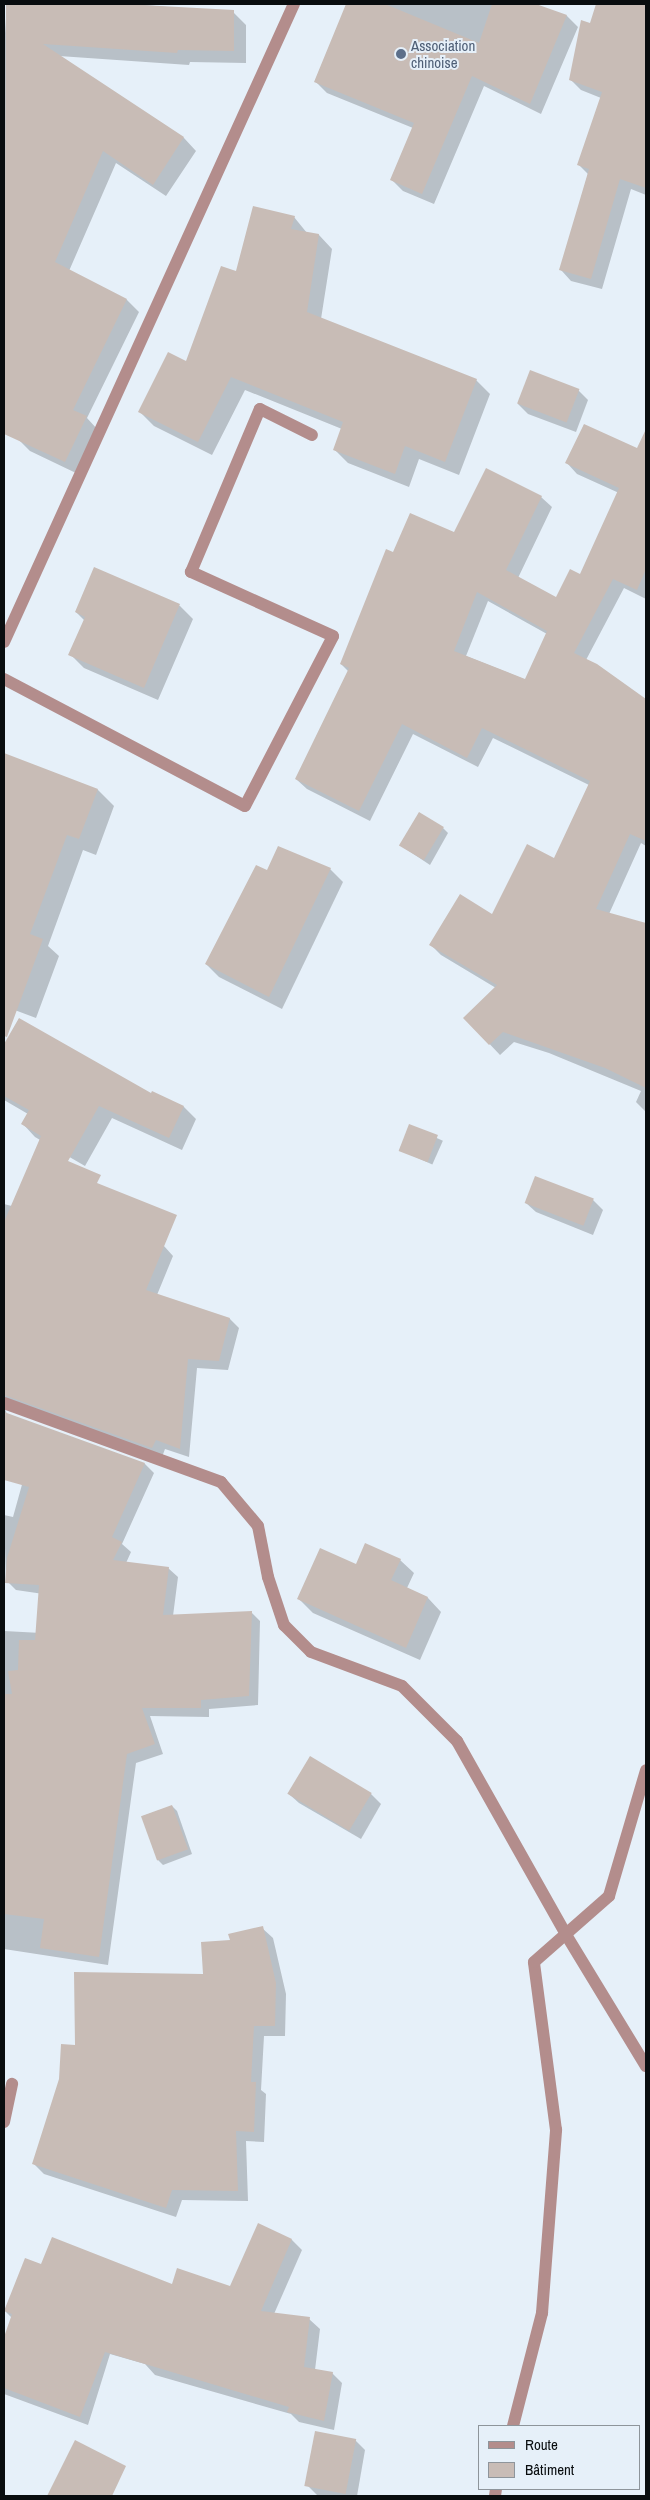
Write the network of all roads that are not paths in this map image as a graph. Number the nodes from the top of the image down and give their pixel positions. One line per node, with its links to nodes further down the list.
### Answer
1 (294, 4): 3 (street)
2 (312, 435): 4 (street)
3 (4, 642)
4 (4, 679)
5 (4, 1403): 7 (street)
6 (646, 1770): 7 (street)
7 (566, 1933): 8 (street); 11 (street)
8 (646, 2066)
9 (12, 2084): 10 (street)
10 (4, 2122)
11 (513, 2425)

